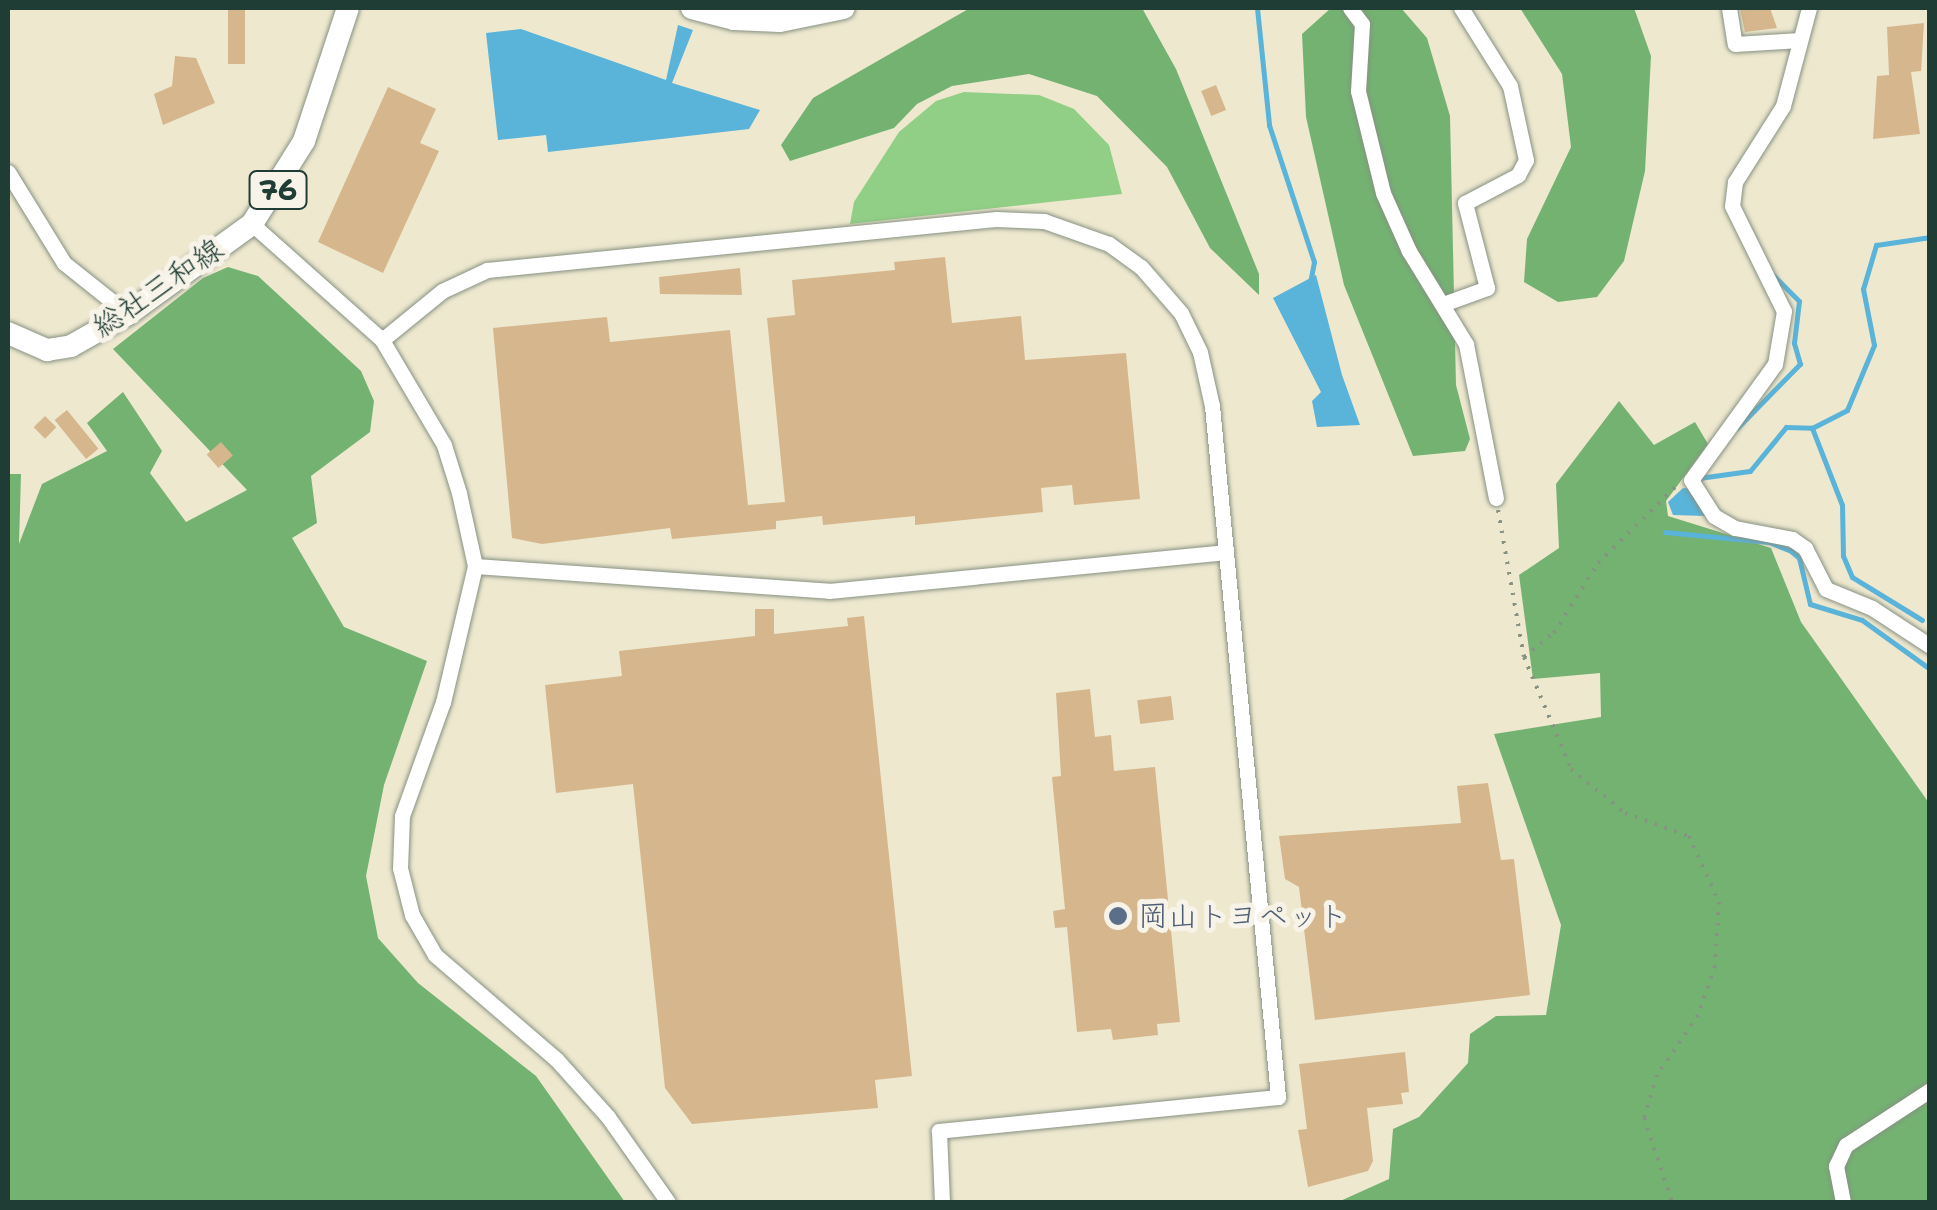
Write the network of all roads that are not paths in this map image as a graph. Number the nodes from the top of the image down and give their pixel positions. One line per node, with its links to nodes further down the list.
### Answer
1 (348, 8): 10 (main road, 総社三和線 / 76)
2 (692, 8): 3 (main road)
3 (844, 8)
4 (1350, 8): 11 (street)
5 (1461, 8): 11 (street)
6 (1729, 8): 8 (street)
7 (1810, 8): 8 (street)
8 (1800, 40): 19 (street)
9 (8, 172): 12 (street)
10 (252, 224): 12 (main road, 総社三和線 / 76); 14 (street)
11 (1444, 304): 15 (street)
12 (128, 314): 13 (main road, 総社三和線 / 76)
13 (8, 333)
14 (382, 340): 16 (street); 17 (street)
15 (1496, 498)
16 (1224, 552): 17 (street); 22 (street)
17 (475, 566): 21 (street)
18 (1930, 623): 19 (street)
19 (1923, 641)
20 (1930, 1090): 23 (street)
21 (668, 1202)
22 (942, 1202)
23 (1843, 1202)

